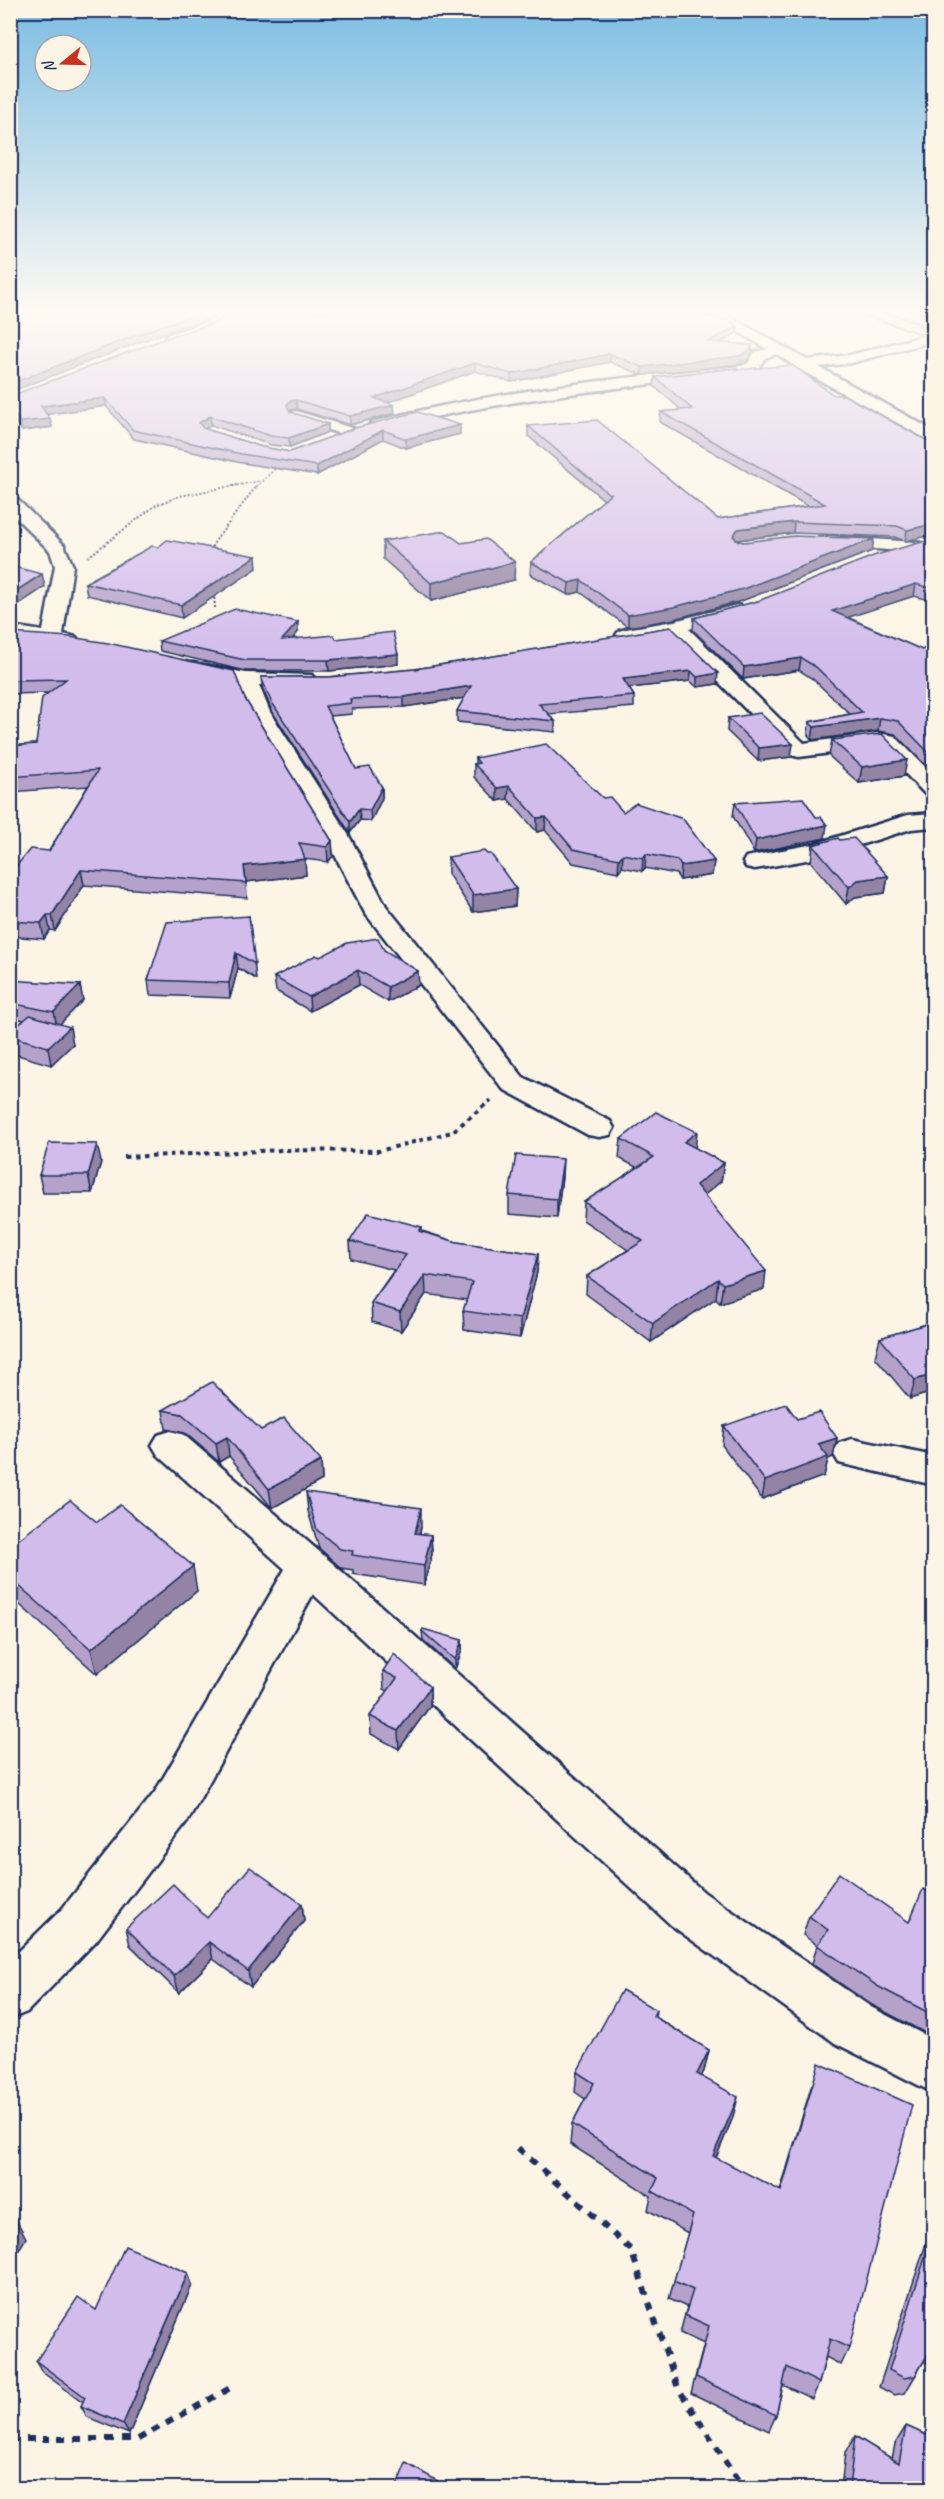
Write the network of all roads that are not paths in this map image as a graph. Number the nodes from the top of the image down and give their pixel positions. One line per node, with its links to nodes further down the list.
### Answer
1 (339, 429): 4 (street)
2 (362, 429): 4 (street)
3 (916, 429): 5 (street)
4 (350, 432): 6 (street)
5 (933, 438)
6 (291, 454)
7 (10, 502): 14 (street)
8 (804, 541): 9 (street)
9 (924, 544): 10 (street)
10 (856, 564)
11 (760, 603): 12 (street)
12 (675, 627): 15 (street); 20 (street)
13 (10, 632): 14 (street)
14 (52, 638): 16 (street)
15 (607, 638)
16 (87, 644)
17 (175, 664): 19 (street)
18 (329, 679): 19 (street)
19 (246, 680): 23 (street)
20 (933, 790)
21 (933, 819): 22 (street)
22 (755, 862)
23 (599, 1128)
24 (171, 1444): 27 (street)
25 (852, 1454): 26 (street)
26 (933, 1471)
27 (308, 1564): 28 (street); 29 (street)
28 (10, 1995)
29 (933, 2068)

